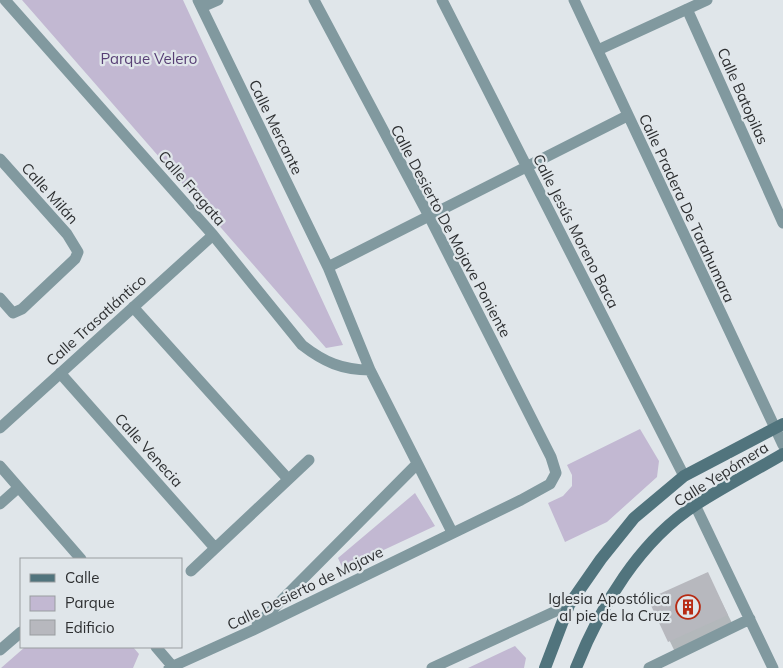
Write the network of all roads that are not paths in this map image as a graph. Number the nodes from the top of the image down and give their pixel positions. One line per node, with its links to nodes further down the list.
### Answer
1 (218, 0): 6 (street)
2 (314, 0): 13 (street, Calle Desierto De Mojave Poniente)
3 (442, 0): 12 (street, Calle Jesús Moreno Baca)
4 (574, 0): 9 (street, Calle Pradera De Tarahumara)
5 (706, 0): 8 (street)
6 (200, 4): 16 (street, Calle Mercante)
7 (4, 5): 15 (street, Calle Fragata)
8 (687, 9): 9 (street); 14 (street, Calle Batopilas)
9 (598, 50): 10 (street, Calle Pradera De Tarahumara)
10 (627, 116): 12 (street); 21 (street, Calle Pradera De Tarahumara)
11 (0, 159): 17 (street, Calle Milán)
12 (525, 166): 13 (street); 28 (street, Calle Jesús Moreno Baca)
13 (429, 216): 16 (street); 33 (street, Calle Desierto De Mojave Poniente)
14 (783, 223)
15 (214, 235): 18 (street, Calle Trasatlántico); 19 (street, Calle Fragata)
16 (328, 266): 19 (street, Calle Mercante)
17 (0, 298)
18 (133, 306): 20 (street, Calle Trasatlántico); 29 (street)
19 (370, 370): 26 (street, Calle Mercante)
20 (60, 373): 22 (street, Calle Trasatlántico); 34 (street, Calle Venecia)
21 (778, 426): 23 (street, Calle Pradera De Tarahumara); 28 (main road, Calle Yepómera)
22 (0, 428)
23 (783, 445)
24 (783, 454): 32 (main road, Calle Yepómera)
25 (310, 460): 29 (street)
26 (416, 465): 33 (street, Calle Mercante); 39 (street)
27 (0, 466): 30 (street)
28 (684, 476): 37 (main road, Calle Yepómera)
29 (288, 479): 34 (street)
30 (18, 488): 31 (street); 35 (street)
31 (0, 504)
32 (695, 505): 38 (street); 46 (main road, Calle Yepómera)
33 (452, 532): 39 (street, Calle Desierto de Mojave)
34 (215, 548): 36 (street)
35 (81, 558)
36 (191, 571)
37 (569, 606): 44 (street); 45 (main road, Calle Yepómera)
38 (750, 620): 47 (street); 48 (street)
39 (251, 631): 43 (street, Calle Desierto de Mojave)
40 (20, 633): 42 (street)
41 (157, 648): 43 (street)
42 (0, 650)
43 (172, 667)
44 (432, 668)
45 (545, 668)
46 (576, 668)
47 (649, 668)
48 (773, 668)

